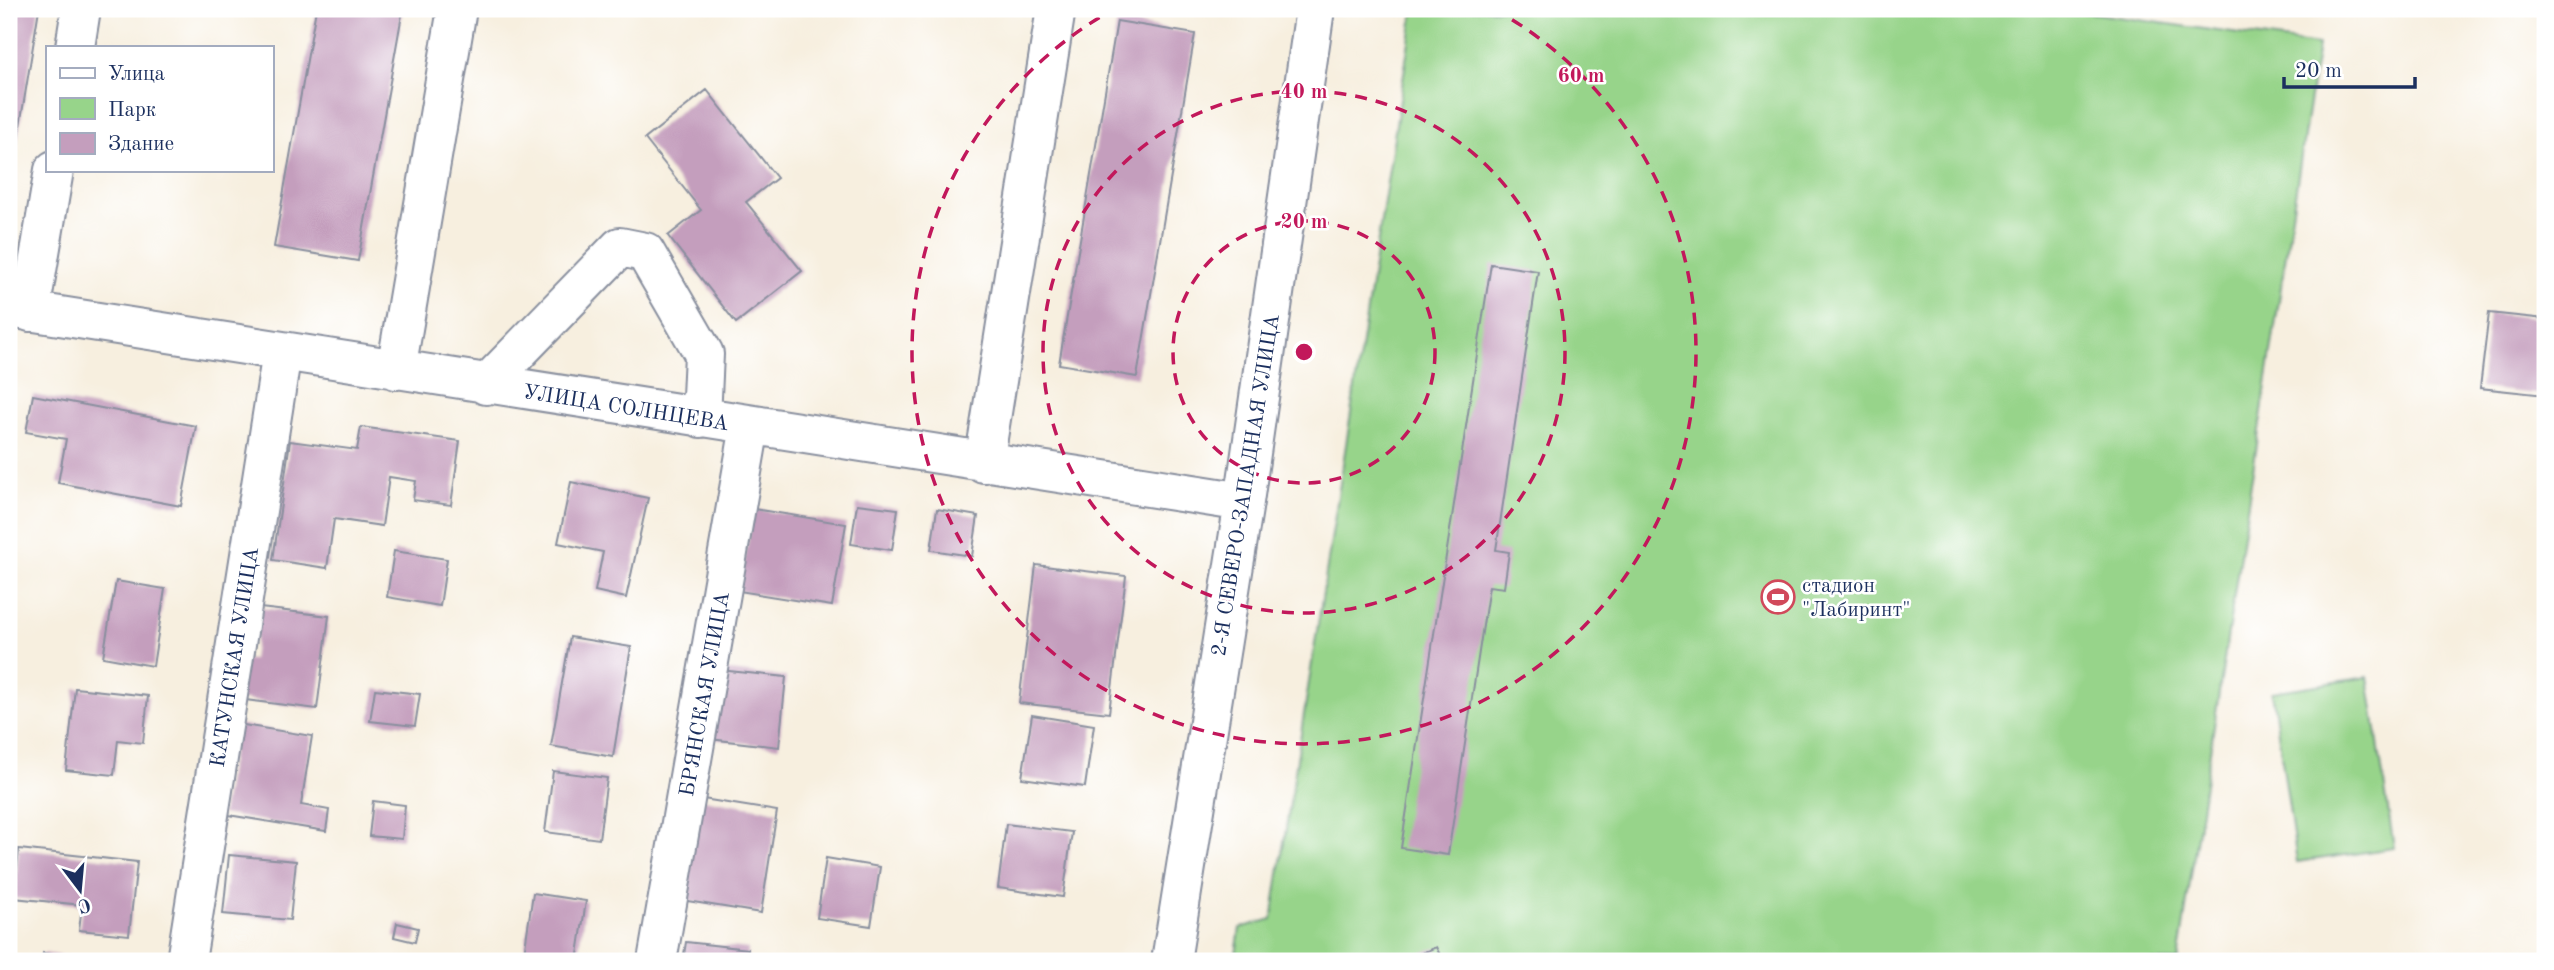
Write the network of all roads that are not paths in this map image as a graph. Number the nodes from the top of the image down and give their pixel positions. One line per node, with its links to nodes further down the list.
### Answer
1 (81, 9): 5 (street)
2 (457, 9): 9 (street)
3 (1056, 9): 13 (street)
4 (1315, 9): 14 (street, 2-Я СЕВЕРО-ЗАПАДНАЯ УЛИЦА)
5 (75, 46)
6 (54, 172): 7 (street)
7 (20, 310): 8 (street, УЛИЦА СОЛНЦЕВА)
8 (282, 352): 9 (street, УЛИЦА СОЛНЦЕВА); 15 (street, КАТУНСКАЯ УЛИЦА)
9 (396, 370): 10 (street, УЛИЦА СОЛНЦЕВА)
10 (486, 385): 11 (street, УЛИЦА СОЛНЦЕВА); 11 (street)
11 (701, 418): 12 (street, УЛИЦА СОЛНЦЕВА)
12 (750, 426): 13 (street, УЛИЦА СОЛНЦЕВА); 16 (street, БРЯНСКАЯ УЛИЦА)
13 (984, 463): 14 (street, УЛИЦА СОЛНЦЕВА)
14 (1244, 502): 17 (street, 2-Я СЕВЕРО-ЗАПАДНАЯ УЛИЦА)
15 (186, 961)
16 (657, 961)
17 (1171, 961)

